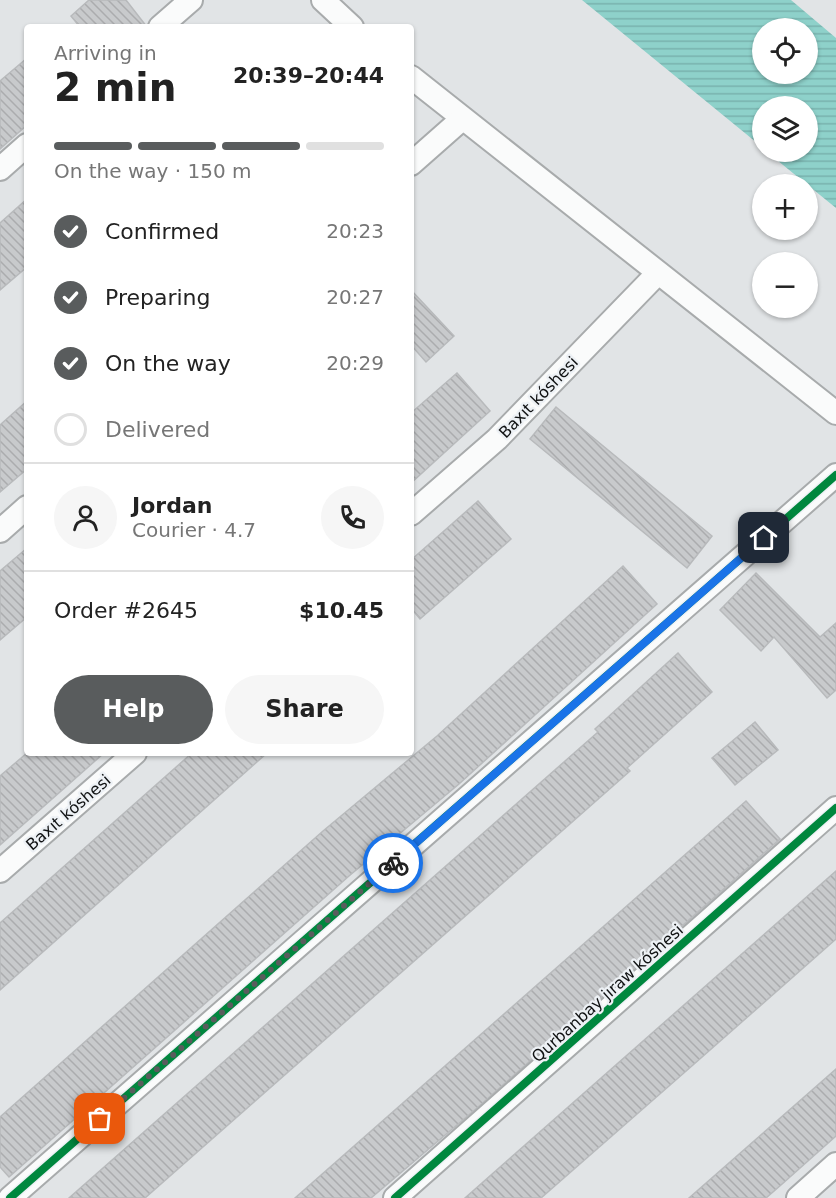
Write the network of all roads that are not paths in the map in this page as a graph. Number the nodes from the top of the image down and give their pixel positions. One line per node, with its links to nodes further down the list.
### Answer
1 (191, 0): 3 (street)
2 (323, 0): 4 (street)
3 (163, 24)
4 (349, 24)
5 (414, 79): 6 (street)
6 (462, 118): 8 (street); 10 (street)
7 (24, 148): 9 (street)
8 (414, 161)
9 (0, 169)
10 (658, 273): 11 (street); 14 (street, Baxıt kóshesi)
11 (836, 413)
12 (836, 475): 20 (street)
13 (24, 510): 15 (street)
14 (414, 511)
15 (0, 531)
16 (132, 756): 18 (street, Baxıt kóshesi)
17 (836, 808): 21 (street, Qurbanbay jıraw kóshesi)
18 (0, 871)
19 (836, 1164): 22 (street)
20 (10, 1198)
21 (396, 1198)
22 (798, 1198)

